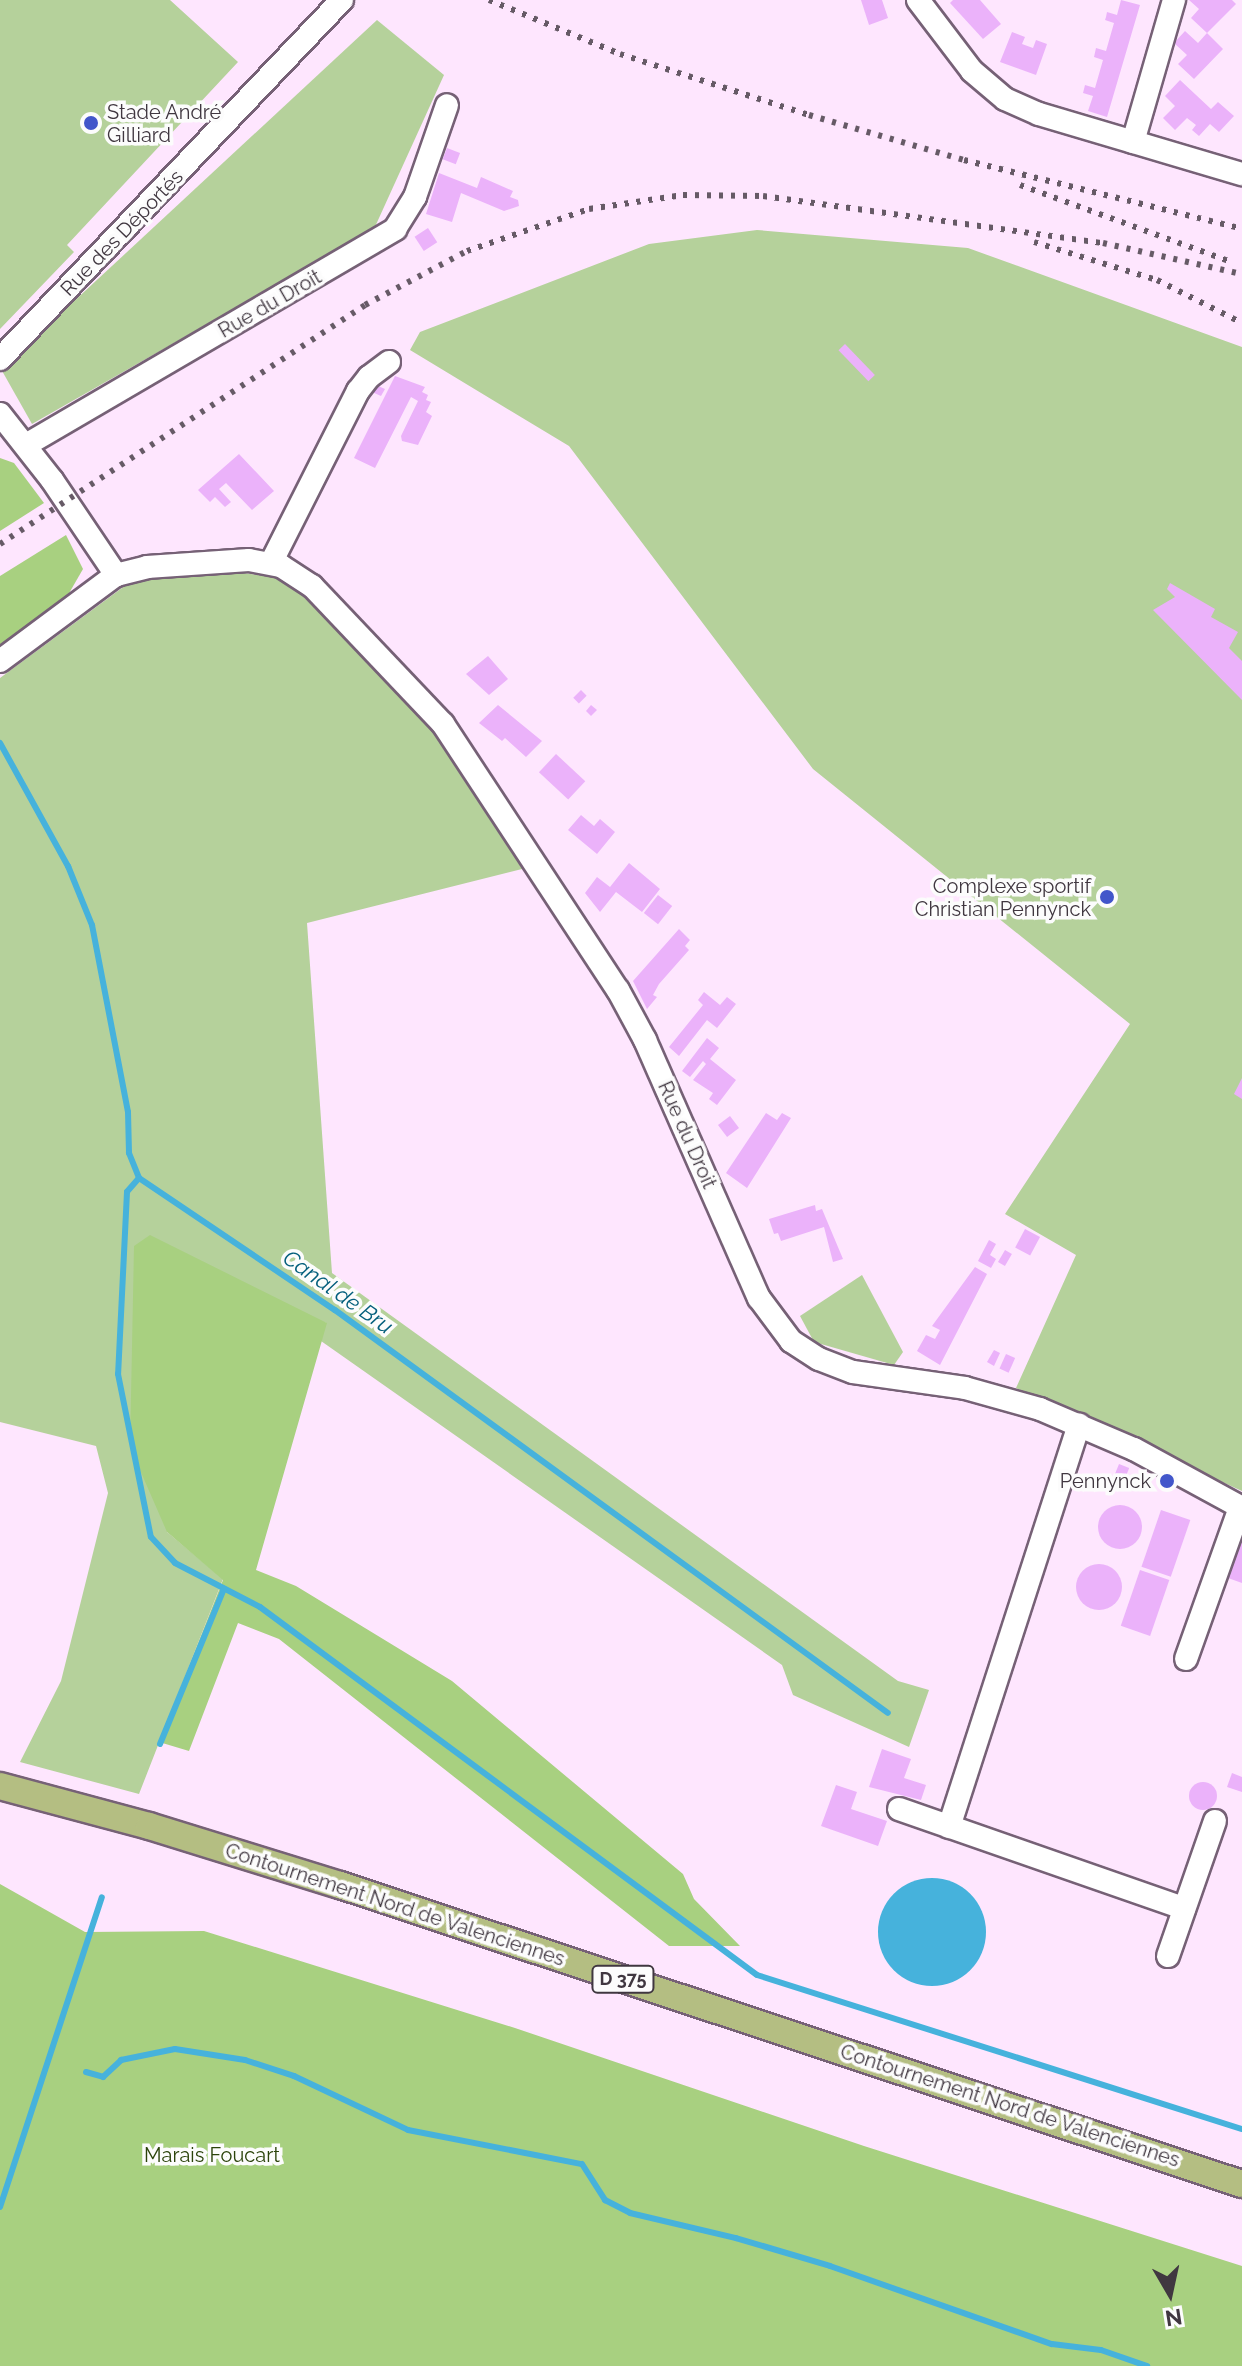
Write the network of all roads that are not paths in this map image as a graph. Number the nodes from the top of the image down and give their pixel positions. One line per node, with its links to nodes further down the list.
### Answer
1 (342, 0): 7 (street, Rue des Déportés)
2 (918, 0): 5 (street)
3 (1174, 0): 5 (street)
4 (447, 105): 11 (street, Rue du Droit)
5 (1133, 142): 6 (street)
6 (1242, 174)
7 (0, 359)
8 (389, 362): 12 (street)
9 (0, 414): 11 (street)
10 (0, 428): 11 (street)
11 (26, 445): 13 (street)
12 (271, 563): 13 (street, Rue du Droit); 15 (street, Rue du Droit)
13 (116, 575): 14 (street)
14 (0, 661)
15 (1079, 1424): 16 (street, Rue du Droit); 21 (street)
16 (1241, 1507): 17 (street)
17 (1186, 1659)
18 (0, 1786): 24 (main road, Contournement Nord de Valenciennes / D 375)
19 (899, 1809): 21 (street)
20 (1215, 1821): 22 (street)
21 (949, 1827): 22 (street)
22 (1184, 1908): 23 (street)
23 (1168, 1956)
24 (1242, 2184)

